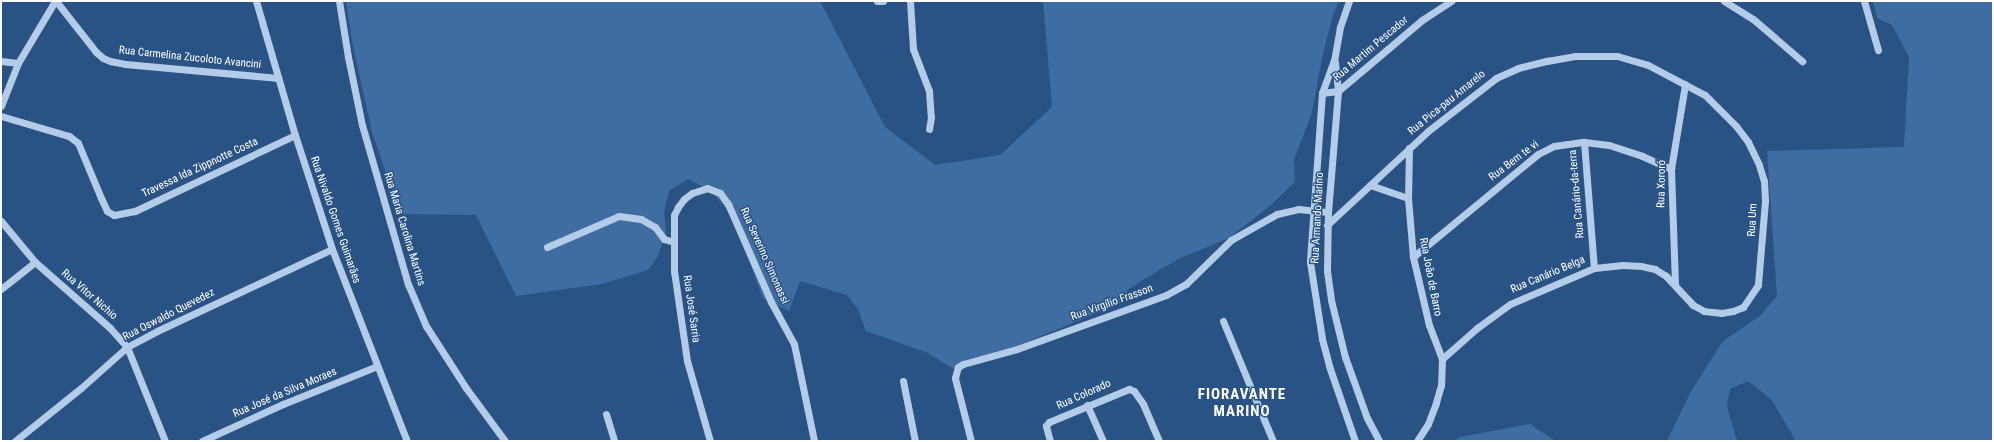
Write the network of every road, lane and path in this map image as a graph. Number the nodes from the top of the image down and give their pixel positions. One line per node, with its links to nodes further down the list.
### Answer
1 (56, 1): 15 (street); 16 (street, Rua Carmelina Zucoloto Avancini)
2 (256, 1): 16 (street, Rua Nivaldo Gomes Guimarães)
3 (339, 1): 55 (street, Rua Maria Carolina Martins)
4 (877, 1): 5 (street)
5 (883, 1)
6 (910, 1): 22 (street)
7 (1349, 1): 12 (street, Rua Armando Marino)
8 (1451, 1): 18 (street, Rua Martim Pescador)
9 (1724, 1): 14 (street)
10 (1864, 1): 11 (street)
11 (1878, 50)
12 (1334, 60): 18 (street, Rua Armando Marino); 19 (street, Rua Armando Marino)
13 (1, 61): 15 (street)
14 (1802, 61)
15 (18, 63): 20 (street)
16 (278, 78): 23 (street, Rua Nivaldo Gomes Guimarães)
17 (1686, 84): 25 (street, Rua Pica-pau Amarelo); 26 (street, Rua Pica-pau Amarelo); 27 (street, Rua Xororó)
18 (1338, 91): 19 (street, Rua Martim Pescador); 32 (street, Rua Armando Marino)
19 (1322, 93): 31 (street, Rua Armando Marino)
20 (1, 106)
21 (1, 116): 23 (street, Travessa Ida Zippnotte Costa)
22 (929, 129)
23 (295, 135): 37 (street, Rua Nivaldo Gomes Guimarães)
24 (1584, 142): 27 (street, Rua Bem te vi); 38 (street, Rua Bem te vi); 40 (street, Rua Canário-da-terra)
25 (1748, 142): 43 (street, Rua Um)
26 (1409, 148): 28 (street, Rua Pica-pau Amarelo); 30 (street, Rua João de Barro)
27 (1671, 169): 41 (street, Rua Xororó)
28 (1370, 185): 30 (street); 34 (street, Rua Pica-pau Amarelo)
29 (701, 189): 35 (street, Rua José Sarria); 58 (street, Rua Severino Simonassi)
30 (1408, 198): 38 (street, Rua João de Barro)
31 (1313, 210): 32 (street, Rua Virgílio Frasson); 60 (street, Rua Virgílio Frasson); 65 (street, Rua Armando Marino)
32 (1328, 212): 34 (street, Rua Armando Marino)
33 (1, 221): 39 (street, Rua Vitor Nichio)
34 (1327, 225): 66 (street, Rua Armando Marino)
35 (674, 242): 36 (street); 57 (street, Rua José Sarria)
36 (547, 247)
37 (332, 250): 45 (street, Rua Oswaldo Quevedez); 47 (street, Rua Nivaldo Gomes Guimarães)
38 (1413, 257): 46 (street, Rua João de Barro)
39 (35, 262): 42 (street); 45 (street, Rua Vitor Nichio)
40 (1594, 268): 41 (street, Rua Canário Belga); 46 (street, Rua Canário Belga)
41 (1675, 284): 43 (street, Rua Canário Belga)
42 (1, 290)
43 (1749, 300)
44 (1223, 321): 64 (street)
45 (128, 347): 51 (street, Rua Oswaldo Quevedez); 52 (street, Rua Vitor Nichio)
46 (1442, 358): 67 (street)
47 (376, 366): 53 (street, Rua José da Silva Moraes); 54 (street, Rua Nivaldo Gomes Guimarães)
48 (903, 381): 59 (street)
49 (1087, 405): 61 (street, Rua Colorado); 62 (street); 63 (street, Rua Colorado)
50 (606, 414): 56 (street)
51 (15, 441)
52 (165, 441)
53 (202, 441)
54 (407, 441)
55 (505, 441)
56 (614, 441)
57 (710, 441)
58 (814, 441)
59 (915, 441)
60 (971, 441)
61 (1050, 441)
62 (1103, 441)
63 (1159, 441)
64 (1273, 441)
65 (1355, 441)
66 (1379, 441)
67 (1417, 441)

